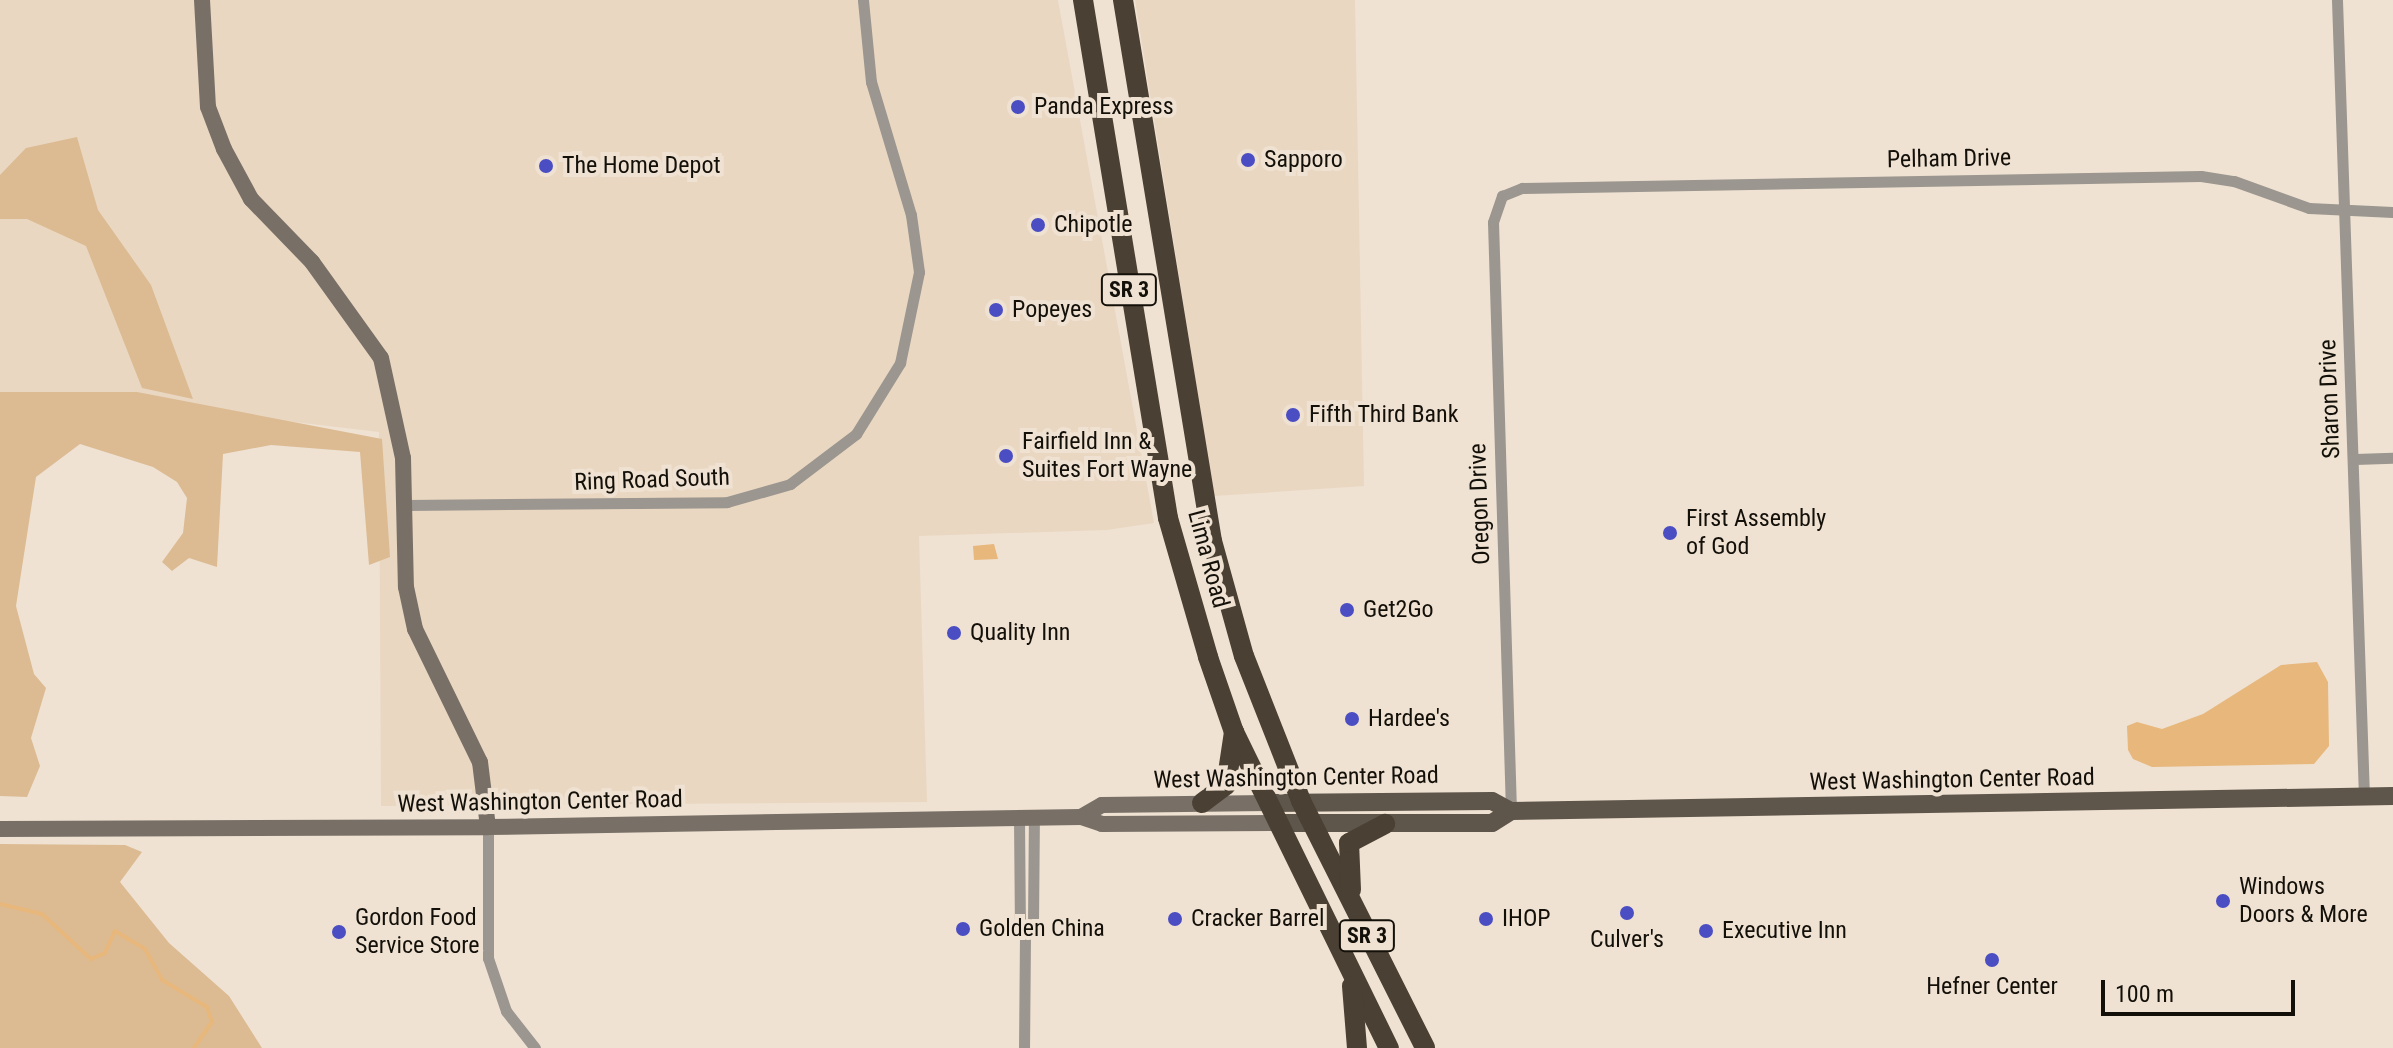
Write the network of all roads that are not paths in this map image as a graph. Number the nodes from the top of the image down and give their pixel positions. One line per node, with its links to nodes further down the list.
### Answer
1 (202, 0): 11 (main road)
2 (863, 0): 11 (street, Ring Road South)
3 (1083, 0): 12 (highway, Lima Road / SR 3)
4 (1123, 0): 15 (highway, Lima Road / SR 3)
5 (2337, 0): 8 (street, Sharon Drive)
6 (1502, 196): 8 (street, Pelham Drive); 18 (street, Oregon Drive)
7 (2393, 212): 8 (street, Pelham Drive)
8 (2345, 213): 10 (street, Sharon Drive)
9 (2393, 458): 10 (street)
10 (2355, 459): 14 (street, Sharon Drive)
11 (406, 505): 24 (main road)
12 (1234, 732): 16 (highway); 17 (highway, Lima Road / SR 3)
13 (2393, 796): 14 (main road, West Washington Center Road)
14 (2364, 797): 18 (main road, West Washington Center Road)
15 (1301, 801): 17 (main road, West Washington Center Road); 18 (main road, West Washington Center Road); 21 (highway, Lima Road / SR 3)
16 (1202, 803): 17 (main road, West Washington Center Road); 19 (main road, West Washington Center Road)
17 (1268, 803): 22 (highway, Lima Road / SR 3)
18 (1511, 811): 23 (main road, West Washington Center Road)
19 (1081, 817): 20 (main road, West Washington Center Road); 22 (main road, West Washington Center Road)
20 (1026, 818): 24 (main road, West Washington Center Road); 29 (street)
21 (1311, 822): 22 (main road, West Washington Center Road); 23 (main road, West Washington Center Road); 26 (highway, Lima Road / SR 3)
22 (1278, 823): 27 (highway, Lima Road / SR 3)
23 (1385, 824): 26 (highway)
24 (488, 827): 25 (main road, West Washington Center Road); 28 (street)
25 (0, 829)
26 (1356, 913): 32 (highway, Lima Road / SR 3)
27 (1351, 974): 30 (highway); 31 (highway, Lima Road / SR 3)
28 (535, 1048)
29 (1024, 1048)
30 (1357, 1048)
31 (1389, 1048)
32 (1425, 1048)

